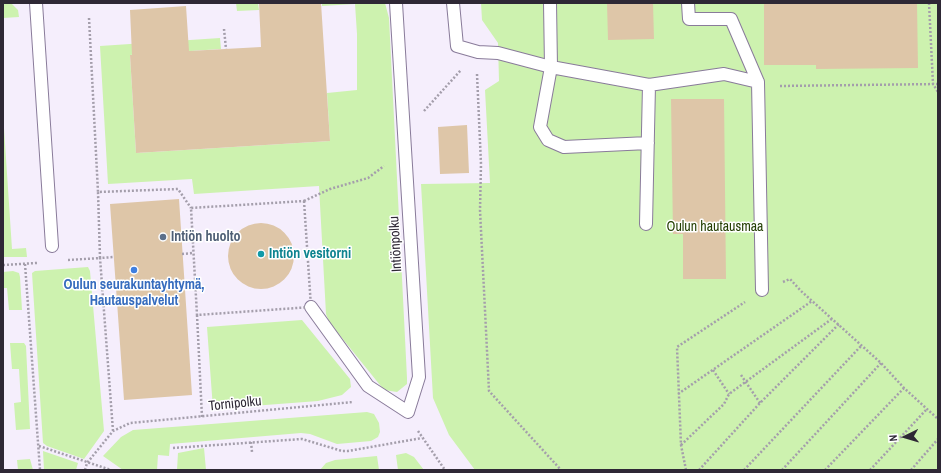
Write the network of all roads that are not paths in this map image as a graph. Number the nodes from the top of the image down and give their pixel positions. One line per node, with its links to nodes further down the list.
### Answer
1 (36, 3): 11 (lane)
2 (396, 3): 13 (lane, Intiönpolku)
3 (453, 3): 6 (lane)
4 (550, 3): 6 (lane)
5 (688, 3): 7 (lane)
6 (551, 67): 8 (lane); 9 (lane)
7 (758, 82): 8 (lane); 12 (lane)
8 (649, 85): 9 (lane)
9 (648, 143): 10 (lane)
10 (646, 224)
11 (52, 246)
12 (762, 290)
13 (311, 307)

